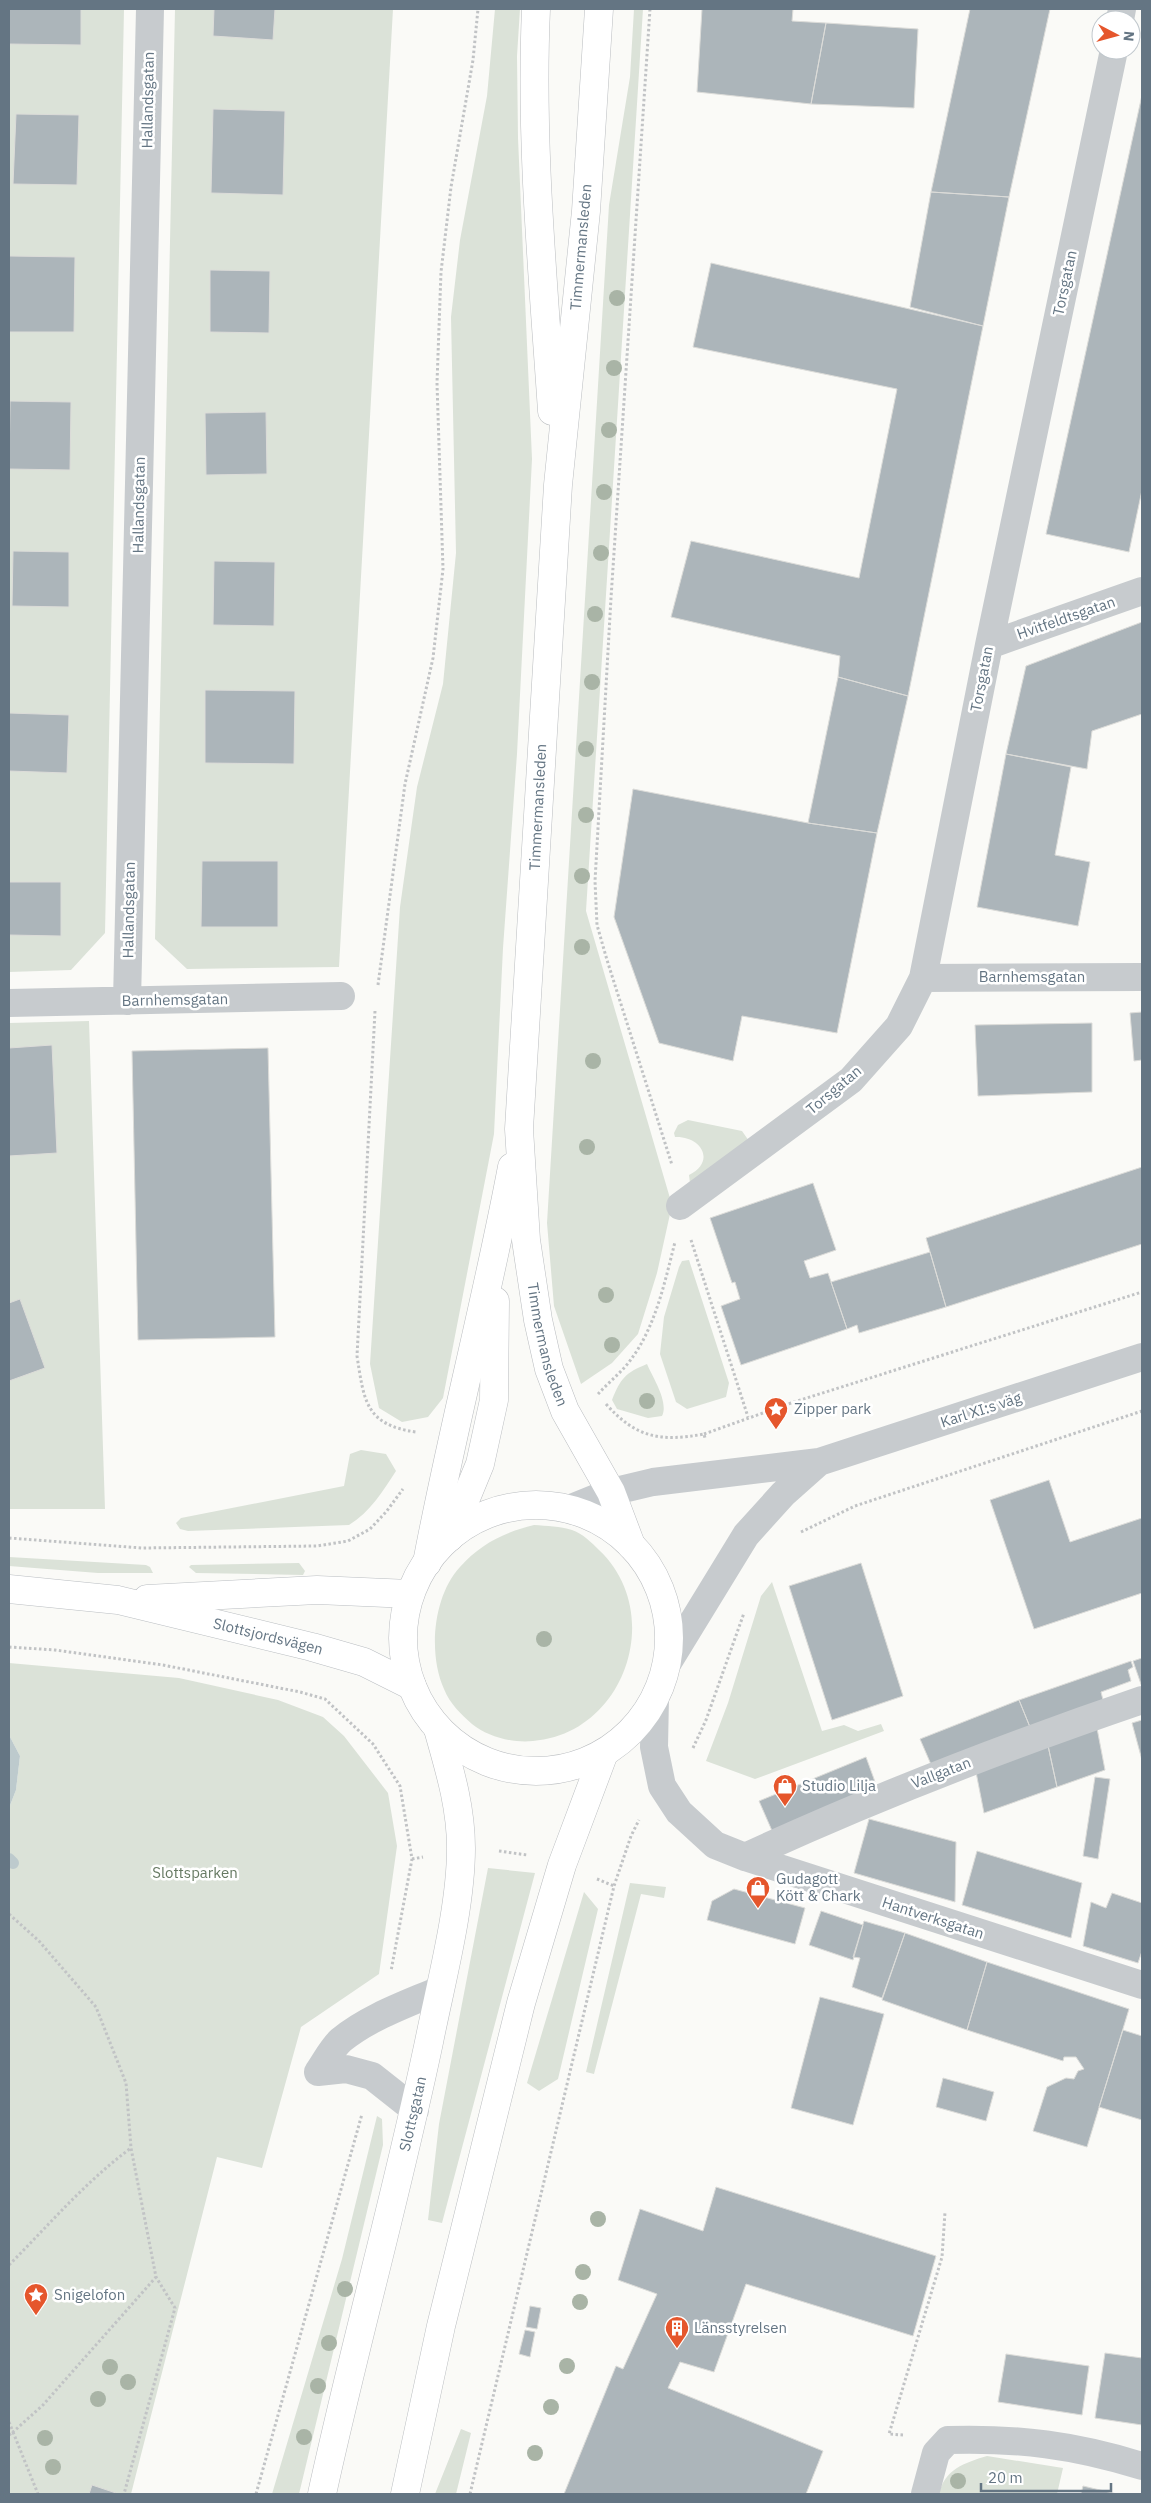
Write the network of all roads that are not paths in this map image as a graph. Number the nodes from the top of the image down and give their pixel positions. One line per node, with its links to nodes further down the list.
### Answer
1 (150, 9): 11 (street, Hallandsgatan)
2 (536, 9): 5 (main road, Timmermansleden)
3 (598, 9): 5 (main road, Timmermansleden)
4 (1112, 60): 7 (street, Torsgatan)
5 (558, 485): 13 (main road, Timmermansleden)
6 (1142, 591): 7 (street, Hvitfeldtsgatan)
7 (989, 645): 9 (street, Torsgatan)
8 (1142, 977): 9 (street, Barnhemsgatan)
9 (923, 978): 14 (street, Torsgatan)
10 (341, 996): 11 (street, Barnhemsgatan)
11 (127, 1001): 12 (street, Barnhemsgatan)
12 (9, 1003)
13 (519, 1129): 15 (main road, Timmermansleden); 18 (main road, Timmermansleden)
14 (680, 1206)
15 (494, 1259): 20 (main road, Timmermansleden); 22 (main road, Timmermansleden)
16 (1142, 1357): 17 (street, Karl XI:s väg)
17 (819, 1462): 18 (street, Karl XI:s väg); 26 (street, Karl XI:s väg)
18 (612, 1492): 19 (street, Karl XI:s väg); 21 (main road, Timmermansleden)
19 (569, 1509): 20 (main road); 21 (main road)
20 (450, 1537): 22 (main road)
21 (631, 1544): 26 (main road)
22 (427, 1563): 24 (main road)
23 (9, 1589): 25 (main road, Slottsjordsvägen)
24 (410, 1594): 25 (main road, Slottsjordsvägen); 27 (main road)
25 (118, 1600): 27 (main road, Slottsjordsvägen)
26 (667, 1664): 28 (main road)
27 (412, 1686): 30 (main road)
28 (656, 1697): 31 (main road); 32 (street, Hantverksgatan)
29 (1142, 1700): 32 (street, Vallgatan)
30 (438, 1728): 31 (main road); 34 (main road, Slottsgatan)
31 (604, 1753): 38 (main road)
32 (745, 1857): 33 (street, Hantverksgatan)
33 (1142, 1985)
34 (440, 1990): 35 (main road, Slottsgatan); 35 (street)
35 (414, 2110): 37 (main road, Slottsgatan)
36 (1142, 2466): 39 (street)
37 (322, 2494)
38 (405, 2494)
39 (925, 2494)

